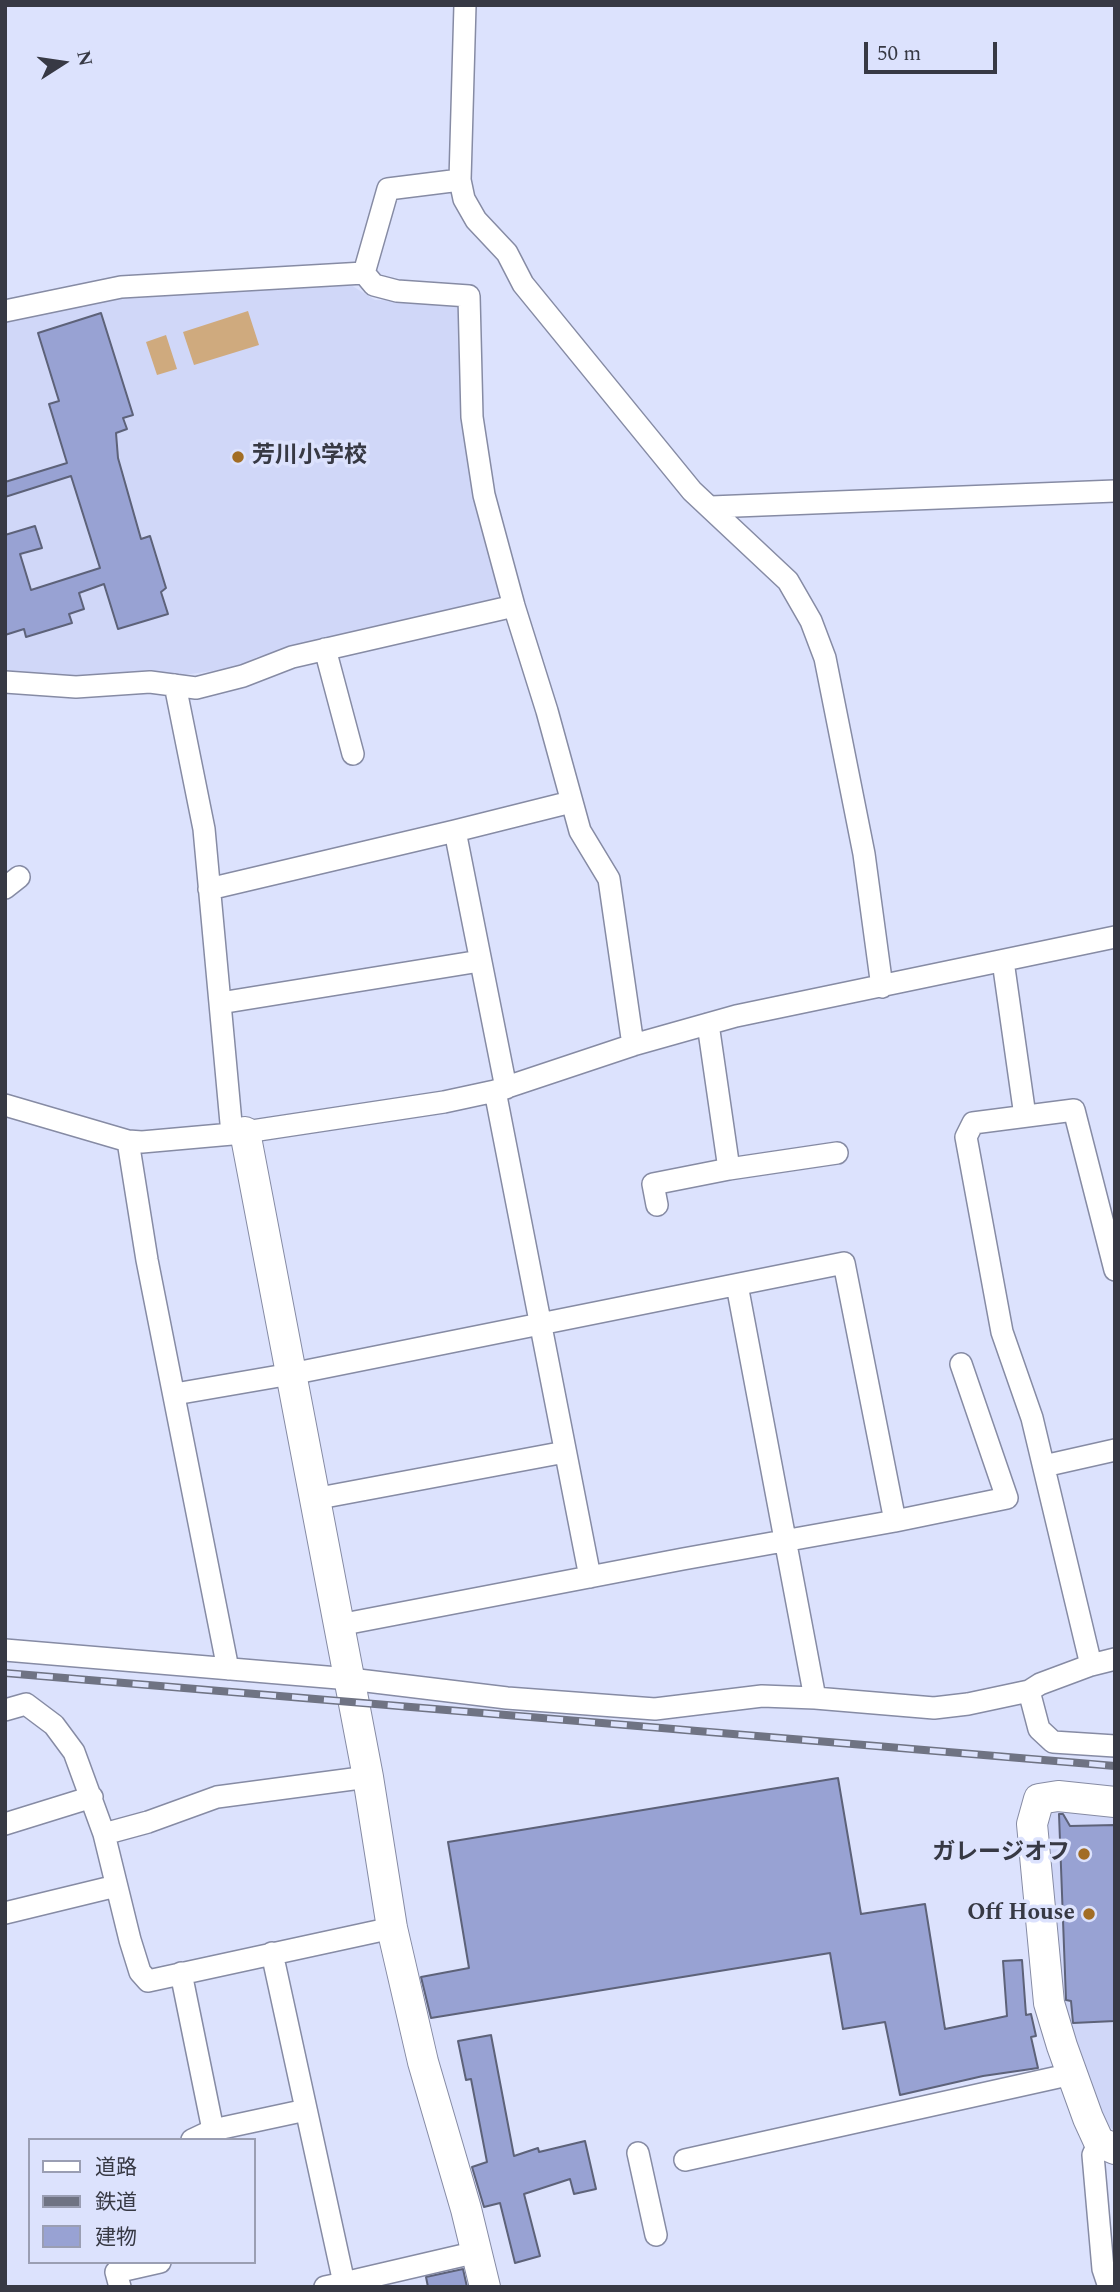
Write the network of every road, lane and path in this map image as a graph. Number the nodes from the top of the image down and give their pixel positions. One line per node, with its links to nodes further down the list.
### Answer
1 (465, 5): 2 (street)
2 (460, 180): 3 (street); 6 (street)
3 (364, 274): 4 (street); 7 (street)
4 (5, 311)
5 (1115, 491): 6 (street)
6 (711, 507): 18 (street)
7 (514, 606): 8 (street); 12 (street)
8 (325, 649): 10 (street); 11 (street)
9 (5, 682): 10 (street)
10 (175, 685): 14 (street)
11 (353, 754)
12 (571, 802): 13 (street); 21 (street)
13 (455, 831): 14 (street); 16 (street)
14 (209, 889): 19 (street)
15 (1115, 937): 17 (street)
16 (480, 961): 19 (street); 22 (street)
17 (1003, 961): 18 (street); 24 (street)
18 (882, 987): 20 (street)
19 (220, 1003): 25 (street)
20 (708, 1024): 21 (street); 28 (street)
21 (633, 1045): 22 (street)
22 (500, 1090): 25 (street); 33 (street)
23 (5, 1105): 26 (street)
24 (1026, 1116): 30 (street); 39 (street)
25 (239, 1133): 26 (street); 35 (street)
26 (128, 1141): 36 (street)
27 (837, 1153): 28 (street)
28 (729, 1169): 29 (street)
29 (657, 1205)
30 (1111, 1235): 31 (street)
31 (1115, 1270)
32 (737, 1285): 33 (street); 41 (street); 42 (street)
33 (542, 1325): 35 (street); 38 (street)
34 (961, 1364): 41 (street)
35 (291, 1374): 36 (street); 40 (street)
36 (175, 1394): 48 (street)
37 (1115, 1450): 39 (street)
38 (565, 1452): 40 (street); 43 (street)
39 (1044, 1466): 47 (street)
40 (314, 1499): 44 (street)
41 (895, 1521): 42 (street)
42 (787, 1541): 43 (street); 51 (street)
43 (590, 1577): 44 (street)
44 (340, 1625): 49 (street)
45 (5, 1650): 48 (street)
46 (1115, 1659): 47 (street)
47 (1091, 1665): 50 (street)
48 (228, 1669): 49 (street)
49 (350, 1679): 51 (street); 54 (street)
50 (1029, 1691): 51 (street); 53 (street)
51 (815, 1698)
52 (5, 1710): 55 (street)
53 (1115, 1746)
54 (368, 1777): 58 (street); 61 (street)
55 (92, 1797): 57 (street); 58 (street)
56 (1115, 1802): 64 (street)
57 (5, 1824)
58 (104, 1835): 59 (street)
59 (116, 1886): 60 (street); 63 (street)
60 (5, 1913)
61 (392, 1928): 62 (street); 72 (street)
62 (272, 1953): 63 (street); 65 (street)
63 (181, 1973): 66 (street)
64 (1072, 2074): 68 (street); 70 (street)
65 (306, 2110): 66 (street); 74 (street)
66 (214, 2130): 67 (street)
67 (196, 2138)
68 (1107, 2146): 77 (street)
69 (638, 2153): 71 (street)
70 (685, 2160)
71 (656, 2235)
72 (477, 2252): 74 (street); 76 (street)
73 (152, 2264): 75 (street)
74 (334, 2285)
75 (120, 2287)
76 (485, 2287)
77 (1109, 2287)

